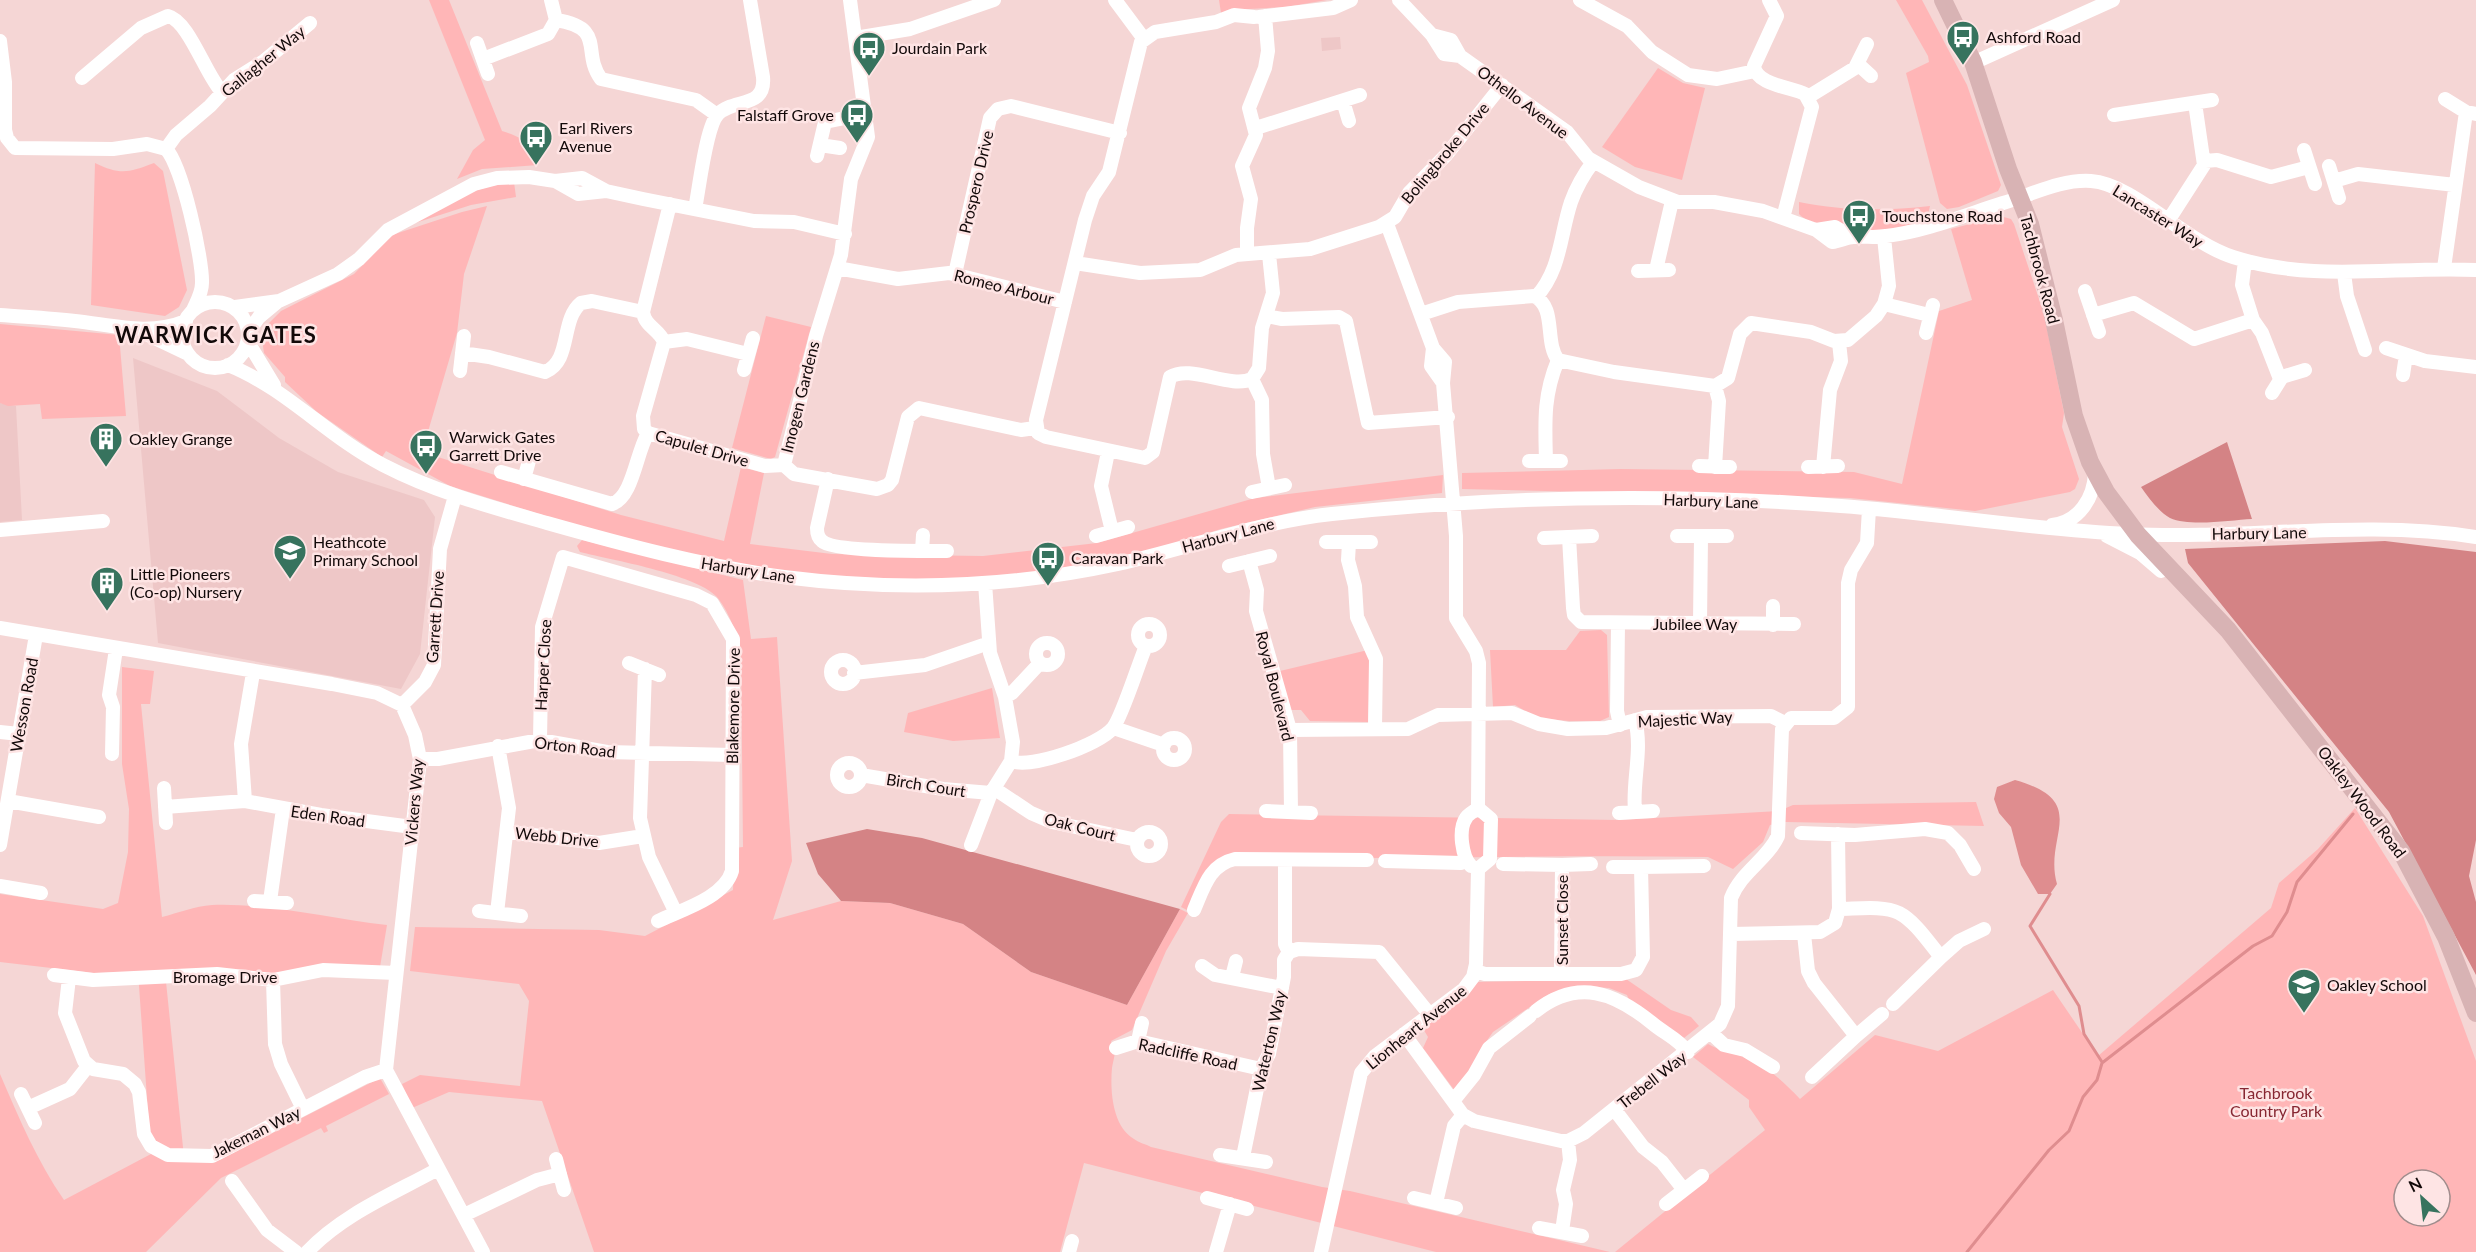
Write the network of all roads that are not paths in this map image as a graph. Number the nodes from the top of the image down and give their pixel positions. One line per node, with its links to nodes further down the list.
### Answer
1 (551, 0): 13 (street)
2 (750, 0): 37 (street)
3 (850, 0): 15 (street, Imogen Gardens)
4 (994, 0): 15 (street)
5 (1115, 0): 16 (street)
6 (1351, 0): 12 (street)
7 (1399, 0): 27 (street, Othello Avenue)
8 (1580, 0): 23 (street)
9 (1943, 0): 21 (main road, Tachbrook Road)
10 (2113, 0): 21 (street)
11 (1771, 1): 23 (street)
12 (1259, 17): 16 (street); 40 (street)
13 (556, 20): 20 (street); 37 (street)
14 (310, 23): 28 (street, Gallagher Way)
15 (855, 38): 36 (street, Imogen Gardens)
16 (1144, 39): 41 (street)
17 (0, 41): 42 (street)
18 (477, 43): 20 (street)
19 (1867, 44): 22 (street)
20 (483, 58): 24 (street)
21 (1973, 63): 53 (main road, Tachbrook Road)
22 (1859, 65): 25 (street); 30 (street)
23 (1755, 71): 30 (street)
24 (488, 74)
25 (1871, 76)
26 (82, 78): 28 (street)
27 (1502, 85): 47 (street, Othello Avenue); 60 (street, Bolingbroke Drive)
28 (222, 92): 44 (street, Gallagher Way)
29 (1360, 95): 33 (street)
30 (1808, 97): 58 (street)
31 (2445, 99): 35 (street)
32 (2212, 100): 34 (street)
33 (1343, 101): 39 (street); 40 (street)
34 (2195, 104): 38 (street); 46 (street)
35 (2471, 113): 52 (street)
36 (866, 114): 43 (street); 61 (street, Imogen Gardens)
37 (717, 115): 57 (street)
38 (2114, 115)
39 (1349, 121)
40 (1256, 128): 63 (street)
41 (1120, 133): 66 (street); 72 (street, Prospero Drive)
42 (4, 140): 44 (street)
43 (840, 148)
44 (166, 149): 73 (street)
45 (2304, 150): 49 (street)
46 (2205, 161): 49 (street); 59 (street)
47 (1593, 162): 55 (street, Othello Avenue); 75 (street)
48 (2329, 166): 50 (street)
49 (2309, 167): 51 (street)
50 (2334, 181): 52 (street); 54 (street)
51 (2315, 184)
52 (2455, 185): 68 (street)
53 (2020, 198): 59 (street, Lancaster Way); 62 (street, Othello Avenue); 129 (main road, Tachbrook Road)
54 (2339, 198)
55 (1672, 201): 58 (street, Othello Avenue); 70 (street)
56 (670, 204): 57 (street); 76 (street); 80 (street)
57 (695, 209): 61 (street)
58 (1783, 218): 62 (street, Othello Avenue)
59 (2168, 221): 65 (street, Lancaster Way)
60 (1387, 224): 64 (street); 81 (street)
61 (845, 234): 67 (street, Imogen Gardens)
62 (1884, 237): 78 (street)
63 (1248, 254): 64 (street); 66 (street)
64 (1269, 254): 85 (street)
65 (2245, 261): 71 (street, Lancaster Way); 86 (street)
66 (1075, 263): 77 (street)
67 (837, 268): 72 (street, Romeo Arbour); 121 (street, Imogen Gardens)
68 (2444, 268): 69 (street, Lancaster Way); 71 (street, Lancaster Way)
69 (2476, 270)
70 (1638, 271)
71 (2344, 273): 96 (street)
72 (955, 274): 77 (street, Romeo Arbour)
73 (202, 280): 79 (street); 84 (street)
74 (2085, 291): 83 (street)
75 (1536, 297): 81 (street); 101 (street)
76 (279, 301): 79 (street); 91 (street)
77 (1065, 302): 114 (street)
78 (1884, 304): 89 (street); 94 (street)
79 (230, 305): 84 (street); 91 (street)
80 (643, 312): 93 (street); 97 (street)
81 (1421, 314): 113 (street)
82 (0, 315): 87 (street)
83 (2093, 315): 86 (street); 88 (street)
84 (190, 316): 87 (street); 98 (street)
85 (1266, 316): 108 (street); 113 (street)
86 (2253, 320): 109 (street)
87 (137, 330): 98 (street)
88 (2099, 332)
89 (1926, 333)
90 (464, 336): 97 (street)
91 (248, 337): 102 (street); 111 (street, Harbury Lane)
92 (753, 338): 99 (street)
93 (664, 342): 99 (street); 115 (street, Capulet Drive)
94 (1839, 342): 110 (street); 127 (street)
95 (2386, 348): 100 (street)
96 (2365, 350)
97 (462, 353): 106 (street)
98 (188, 354): 102 (street)
99 (748, 354): 104 (street)
100 (2406, 355): 103 (street); 107 (street)
101 (1558, 360): 110 (street); 118 (street)
102 (228, 365): 111 (street, Harbury Lane)
103 (2476, 367)
104 (744, 370)
105 (2305, 370): 109 (street)
106 (460, 371)
107 (2403, 375)
108 (1252, 379): 116 (street); 133 (street)
109 (2280, 379): 112 (street)
110 (1716, 386): 124 (street)
111 (277, 389): 135 (street, Harbury Lane)
112 (2272, 393)
113 (1448, 417): 136 (street)
114 (1035, 428): 116 (street); 131 (street, Imogen Gardens)
115 (648, 433): 121 (street, Capulet Drive); 130 (street)
116 (1108, 452): 142 (street)
117 (529, 461): 130 (street)
118 (1546, 461): 119 (street); 120 (street)
119 (1561, 461)
120 (1529, 462)
121 (784, 465): 131 (street, Imogen Gardens)
122 (1699, 466): 124 (street)
123 (1838, 466): 127 (street)
124 (1715, 467): 125 (street)
125 (1730, 467)
126 (1808, 467): 127 (street)
127 (1823, 467)
128 (501, 472): 130 (street)
129 (2095, 473): 140 (street, Harbury Lane); 145 (main road, Tachbrook Road)
130 (524, 479)
131 (828, 479): 157 (street)
132 (1285, 485): 133 (street)
133 (1269, 488): 134 (street)
134 (1252, 492)
135 (455, 496): 163 (street, Harbury Lane); 182 (street, Garrett Drive)
136 (1454, 506): 137 (street, Harbury Lane); 163 (street, Harbury Lane); 183 (street)
137 (1869, 509): 140 (street, Harbury Lane); 185 (street)
138 (104, 521): 141 (street)
139 (1128, 527): 142 (street)
140 (2041, 527): 143 (street, Harbury Lane)
141 (0, 530)
142 (1113, 531): 146 (street)
143 (2101, 533): 145 (street, Harbury Lane); 165 (street, Oakley Wood Road)
144 (923, 535): 157 (street)
145 (2138, 535): 152 (street, Harbury Lane); 165 (main road, Oakley Wood Road)
146 (1096, 536)
147 (1592, 536): 150 (street)
148 (1677, 536): 151 (street)
149 (1726, 536): 151 (street)
150 (1569, 537): 153 (street); 166 (street, Jubilee Way)
151 (1701, 537): 167 (street)
152 (2476, 537)
153 (1544, 538)
154 (1326, 542): 156 (street)
155 (1371, 542): 156 (street)
156 (1349, 543): 188 (street)
157 (922, 551): 158 (street)
158 (946, 551)
159 (1270, 556): 161 (street)
160 (563, 557): 192 (street, Harper Close); 197 (street, Blakemore Drive)
161 (1250, 561): 162 (street); 189 (street, Royal Boulevard)
162 (1229, 566)
163 (985, 583): 172 (street)
164 (1773, 606): 168 (street)
165 (2214, 613): 263 (main road, Oakley Wood Road)
166 (1618, 623): 167 (street, Jubilee Way); 186 (street)
167 (1700, 624): 168 (street, Jubilee Way)
168 (1773, 624): 169 (street, Jubilee Way)
169 (1794, 624)
170 (0, 628): 171 (street)
171 (36, 635): 174 (street); 191 (street, Wesson Road)
172 (989, 643): 179 (street); 181 (street)
173 (1146, 646): 187 (street)
174 (116, 649): 178 (street); 195 (street)
175 (629, 663): 177 (street)
176 (1040, 663): 181 (street)
177 (645, 669): 180 (street); 196 (street)
178 (253, 673): 182 (street); 204 (street)
179 (854, 673)
180 (659, 675)
181 (1005, 697): 199 (street)
182 (402, 705): 198 (street, Vickers Way)
183 (1479, 714): 186 (street, Majestic Way); 188 (street, Majestic Way); 206 (street)
184 (1635, 720): 185 (street, Majestic Way); 186 (street, Majestic Way); 209 (street)
185 (1785, 723): 249 (street, Trebell Way)
186 (1620, 725)
187 (1114, 728): 193 (street); 199 (street)
188 (1376, 728): 189 (street, Majestic Way)
189 (1290, 730): 211 (street, Royal Boulevard)
190 (0, 732): 191 (street)
191 (19, 734): 203 (street, Wesson Road)
192 (540, 740): 194 (street, Orton Road); 196 (street, Orton Road)
193 (1164, 745)
194 (498, 746): 198 (street, Orton Road); 217 (street)
195 (112, 754)
196 (642, 754): 197 (street, Orton Road); 220 (street)
197 (732, 755): 245 (street, Blakemore Drive)
198 (420, 759): 216 (street, Vickers Way)
199 (1011, 761): 202 (street)
200 (861, 775): 202 (street, Birch Court)
201 (164, 788): 205 (street)
202 (993, 791): 221 (street, Oak Court); 223 (street)
203 (8, 801): 214 (street); 222 (street, Wesson Road)
204 (244, 801): 205 (street, Eden Road); 207 (street, Eden Road)
205 (165, 807): 215 (street)
206 (1478, 808): 225 (street); 234 (street, Lionheart Avenue)
207 (283, 809): 216 (street, Eden Road); 239 (street)
208 (1266, 811): 211 (street)
209 (1635, 811): 210 (street); 213 (street)
210 (1653, 811)
211 (1291, 812): 212 (street)
212 (1311, 813)
213 (1619, 813)
214 (99, 817)
215 (166, 824)
216 (412, 827): 256 (street, Vickers Way)
217 (508, 832): 220 (street, Webb Drive); 244 (street)
218 (1801, 833): 219 (street)
219 (1838, 834): 235 (street); 241 (street)
220 (643, 836): 245 (street)
221 (1137, 840)
222 (0, 845)
223 (971, 845)
224 (1367, 860): 226 (street)
225 (1466, 860): 227 (street); 234 (street)
226 (1285, 861): 242 (street); 251 (street)
227 (1384, 861)
228 (1503, 864): 230 (street, Sunset Close)
229 (1592, 864): 230 (street, Sunset Close)
230 (1562, 865): 257 (street, Sunset Close)
231 (1704, 866): 233 (street)
232 (1613, 867): 233 (street)
233 (1641, 867): 257 (street)
234 (1478, 869): 255 (street, Lionheart Avenue)
235 (1974, 869)
236 (0, 886): 237 (street)
237 (40, 893)
238 (254, 901): 239 (street)
239 (270, 901): 240 (street)
240 (286, 903)
241 (1839, 909): 250 (street); 252 (street)
242 (1194, 910)
243 (479, 911): 244 (street)
244 (497, 913): 246 (street)
245 (676, 913): 247 (street)
246 (521, 916)
247 (658, 921)
248 (1984, 929): 252 (street)
249 (1731, 934): 250 (street); 266 (street, Trebell Way)
250 (1804, 934): 268 (street)
251 (1289, 952): 262 (street, Waterton Way); 264 (street)
252 (1941, 957): 268 (street)
253 (1236, 960): 259 (street)
254 (1202, 966): 259 (street)
255 (1474, 971): 257 (street); 264 (street, Lionheart Avenue)
256 (396, 973): 261 (street, Bromage Drive); 275 (street, Vickers Way)
257 (1561, 974)
258 (54, 975): 260 (street, Bromage Drive)
259 (1232, 977): 262 (street)
260 (69, 978): 261 (street, Bromage Drive); 272 (street)
261 (273, 980): 280 (street)
262 (1282, 988): 274 (street, Waterton Way)
263 (2476, 1013)
264 (1430, 1015): 267 (street, Lionheart Avenue)
265 (1142, 1023): 269 (street)
266 (1711, 1033): 271 (street, Trebell Way); 273 (street)
267 (1404, 1034): 278 (street); 310 (street, Lionheart Avenue)
268 (1856, 1036): 276 (street)
269 (1138, 1041): 270 (street, Radcliffe Road); 274 (street, Radcliffe Road)
270 (1116, 1048)
271 (1688, 1052): 278 (street); 281 (street, Trebell Way)
272 (88, 1066): 279 (street); 280 (street, Jakeman Way)
273 (1773, 1067)
274 (1261, 1069): 286 (street, Waterton Way)
275 (386, 1070): 280 (street, Jakeman Way); 289 (street)
276 (1812, 1077)
277 (21, 1094): 279 (street)
278 (1453, 1101): 282 (street)
279 (28, 1108): 283 (street)
280 (303, 1109)
281 (1614, 1109): 284 (street, Trebell Way); 294 (street)
282 (1463, 1115): 284 (street); 297 (street)
283 (35, 1123)
284 (1568, 1141): 304 (street)
285 (1220, 1155): 286 (street)
286 (1244, 1157): 288 (street)
287 (556, 1159): 290 (street)
288 (1266, 1162)
289 (438, 1169): 302 (street); 307 (street)
290 (560, 1174): 293 (street); 302 (street)
291 (1702, 1176): 294 (street)
292 (231, 1181): 306 (street)
293 (564, 1190)
294 (1684, 1190): 298 (street)
295 (1207, 1198): 299 (street)
296 (1414, 1198): 297 (street)
297 (1436, 1203): 300 (street)
298 (1666, 1203)
299 (1230, 1204): 301 (street); 309 (street)
300 (1456, 1208)
301 (1247, 1209)
302 (464, 1215): 308 (street)
303 (1539, 1228): 304 (street)
304 (1562, 1231): 305 (street)
305 (1582, 1236)
306 (296, 1252)
307 (307, 1252)
308 (481, 1252)
309 (1216, 1252)
310 (1321, 1252)

